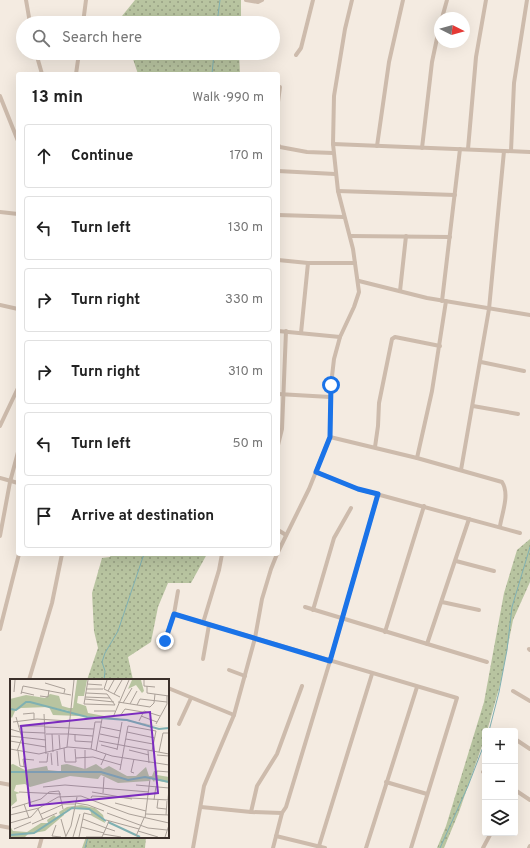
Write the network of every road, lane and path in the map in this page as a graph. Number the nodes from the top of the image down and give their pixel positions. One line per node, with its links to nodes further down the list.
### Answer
1 (26, 0): 12 (street)
2 (86, 0): 13 (street)
3 (246, 0): 4 (street)
4 (262, 0)
5 (313, 0): 15 (street)
6 (352, 0): 22 (street)
7 (403, 0): 23 (street)
8 (447, 0): 11 (street)
9 (486, 0): 27 (street)
10 (527, 0): 29 (street)
11 (444, 12)
12 (29, 16)
13 (84, 16)
14 (435, 48): 25 (street)
15 (296, 55)
16 (38, 60): 18 (street)
17 (78, 60): 19 (street)
18 (41, 72)
19 (76, 72)
20 (0, 96): 21 (street)
21 (16, 135)
22 (333, 144): 23 (street); 31 (street)
23 (377, 146): 25 (street)
24 (280, 147): 31 (street)
25 (422, 148): 26 (street)
26 (460, 149): 27 (street); 35 (street)
27 (468, 149): 28 (street)
28 (504, 151): 29 (street); 51 (street)
29 (511, 151): 30 (street)
30 (530, 152)
31 (333, 153): 33 (street)
32 (280, 171): 33 (street)
33 (335, 174): 34 (street)
34 (338, 191): 35 (street); 39 (street)
35 (455, 195): 42 (street)
36 (0, 212): 37 (street)
37 (16, 214)
38 (280, 215): 39 (street)
39 (344, 217): 40 (street)
40 (350, 236): 41 (street); 45 (street)
41 (406, 236): 42 (street); 47 (street)
42 (450, 237): 48 (street)
43 (280, 260): 44 (street)
44 (308, 263): 45 (street); 55 (street)
45 (355, 263): 46 (street)
46 (359, 281): 47 (street); 56 (street)
47 (400, 290): 48 (street)
48 (444, 301): 51 (street); 57 (street)
49 (0, 305): 50 (street)
50 (16, 309)
51 (489, 309): 52 (street); 58 (street)
52 (530, 315)
53 (280, 331): 54 (street)
54 (286, 331): 55 (street); 62 (street)
55 (301, 333): 56 (street)
56 (340, 337): 63 (street)
57 (440, 346): 71 (street); 72 (street)
58 (481, 362): 59 (street); 66 (street)
59 (524, 371)
60 (16, 394): 64 (street)
61 (280, 394): 62 (street)
62 (283, 395): 63 (street); 69 (street)
63 (330, 397): 70 (street)
64 (13, 402): 65 (street); 68 (street)
65 (16, 403)
66 (473, 406): 67 (street); 74 (street)
67 (518, 414)
68 (0, 426)
69 (280, 437)
70 (330, 437): 71 (street); 75 (street)
71 (375, 447): 72 (street)
72 (417, 458): 74 (street)
73 (16, 460): 77 (street)
74 (461, 470): 83 (street)
75 (316, 472): 79 (street); 86 (street)
76 (0, 478): 77 (street)
77 (10, 482): 78 (street); 87 (street)
78 (16, 483)
79 (378, 494): 80 (street); 101 (street)
80 (424, 506): 82 (street); 105 (street)
81 (351, 508): 98 (street)
82 (469, 519): 83 (street); 93 (street)
83 (500, 526): 85 (street)
84 (280, 531): 86 (street)
85 (520, 533)
86 (286, 535): 88 (street)
87 (0, 536)
88 (280, 548)
89 (18, 556): 104 (street)
90 (62, 556): 115 (street)
91 (222, 556): 102 (street)
92 (277, 556): 106 (street)
93 (456, 561): 94 (street); 96 (street)
94 (494, 571)
95 (178, 591): 100 (street)
96 (442, 602): 99 (street); 108 (street)
97 (305, 607): 98 (street)
98 (313, 610): 101 (street)
99 (479, 610)
100 (174, 614): 102 (street); 107 (street)
101 (343, 618): 105 (street); 110 (street)
102 (203, 623): 103 (street)
103 (209, 625): 106 (street); 109 (street)
104 (0, 629)
105 (385, 632): 108 (street)
106 (255, 638): 110 (street); 114 (street)
107 (165, 641)
108 (427, 644): 111 (street)
109 (203, 659)
110 (330, 661): 113 (street); 134 (street)
111 (487, 662)
112 (229, 670): 114 (street)
113 (372, 674): 117 (street); 140 (street)
114 (245, 676): 122 (street)
115 (29, 679)
116 (302, 686): 133 (street)
117 (416, 687): 126 (street); 130 (street)
118 (169, 688): 120 (street)
119 (513, 691): 121 (street)
120 (191, 698): 122 (street); 123 (street)
121 (530, 701)
122 (234, 715): 132 (street)
123 (179, 724)
124 (518, 741): 125 (street)
125 (530, 749)
126 (386, 782): 130 (street); 145 (street)
127 (0, 783): 128 (street)
128 (10, 785)
129 (518, 792): 131 (street)
130 (427, 794): 146 (street)
131 (530, 800)
132 (201, 807): 133 (street); 142 (street)
133 (251, 812): 134 (street)
134 (282, 813): 137 (street)
135 (0, 826): 136 (street)
136 (10, 828)
137 (276, 836): 140 (street); 143 (street)
138 (489, 836): 147 (street)
139 (42, 838): 141 (street)
140 (319, 846): 144 (street)
141 (39, 848)
142 (193, 848)
143 (273, 848)
144 (324, 848)
145 (366, 848)
146 (411, 848)
147 (483, 848)

